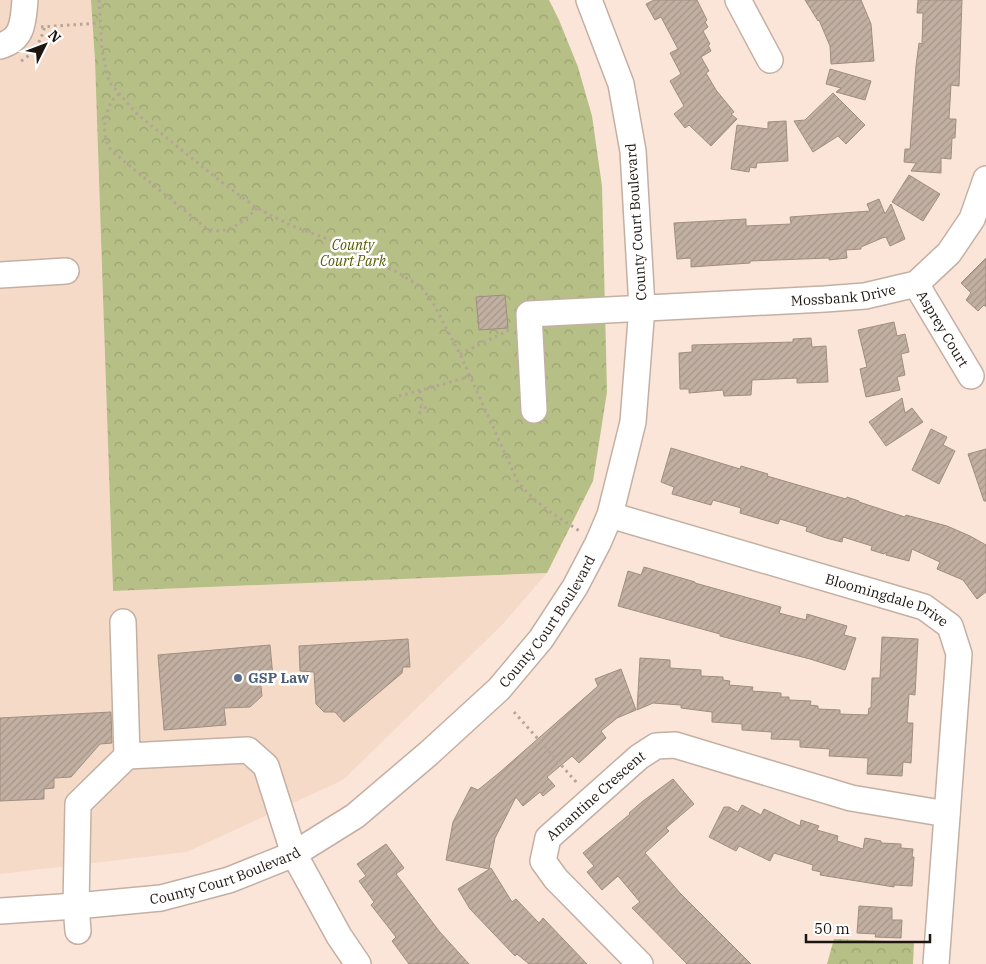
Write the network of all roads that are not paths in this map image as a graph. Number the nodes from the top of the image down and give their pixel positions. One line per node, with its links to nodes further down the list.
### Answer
1 (24, 0): 4 (street)
2 (589, 0): 10 (street, County Court Boulevard)
3 (738, 0): 5 (street)
4 (0, 46)
5 (770, 60)
6 (986, 179): 9 (street, Mossbank Drive)
7 (66, 272): 8 (street)
8 (0, 275)
9 (916, 284): 10 (street, Mossbank Drive); 11 (street, Asprey Court)
10 (642, 307): 12 (street, Mossbank Drive); 13 (street, County Court Boulevard)
11 (971, 376)
12 (534, 410)
13 (610, 515): 16 (street, Bloomingdale Drive); 17 (street, County Court Boulevard)
14 (124, 622): 15 (street)
15 (127, 756): 17 (street); 18 (street)
16 (947, 814): 22 (street, Amantine Crescent); 23 (street, Bloomingdale Drive)
17 (294, 854): 18 (street, County Court Boulevard); 21 (street)
18 (76, 906): 19 (street, County Court Boulevard); 20 (street)
19 (0, 911)
20 (78, 931)
21 (358, 964)
22 (640, 964)
23 (936, 964)

